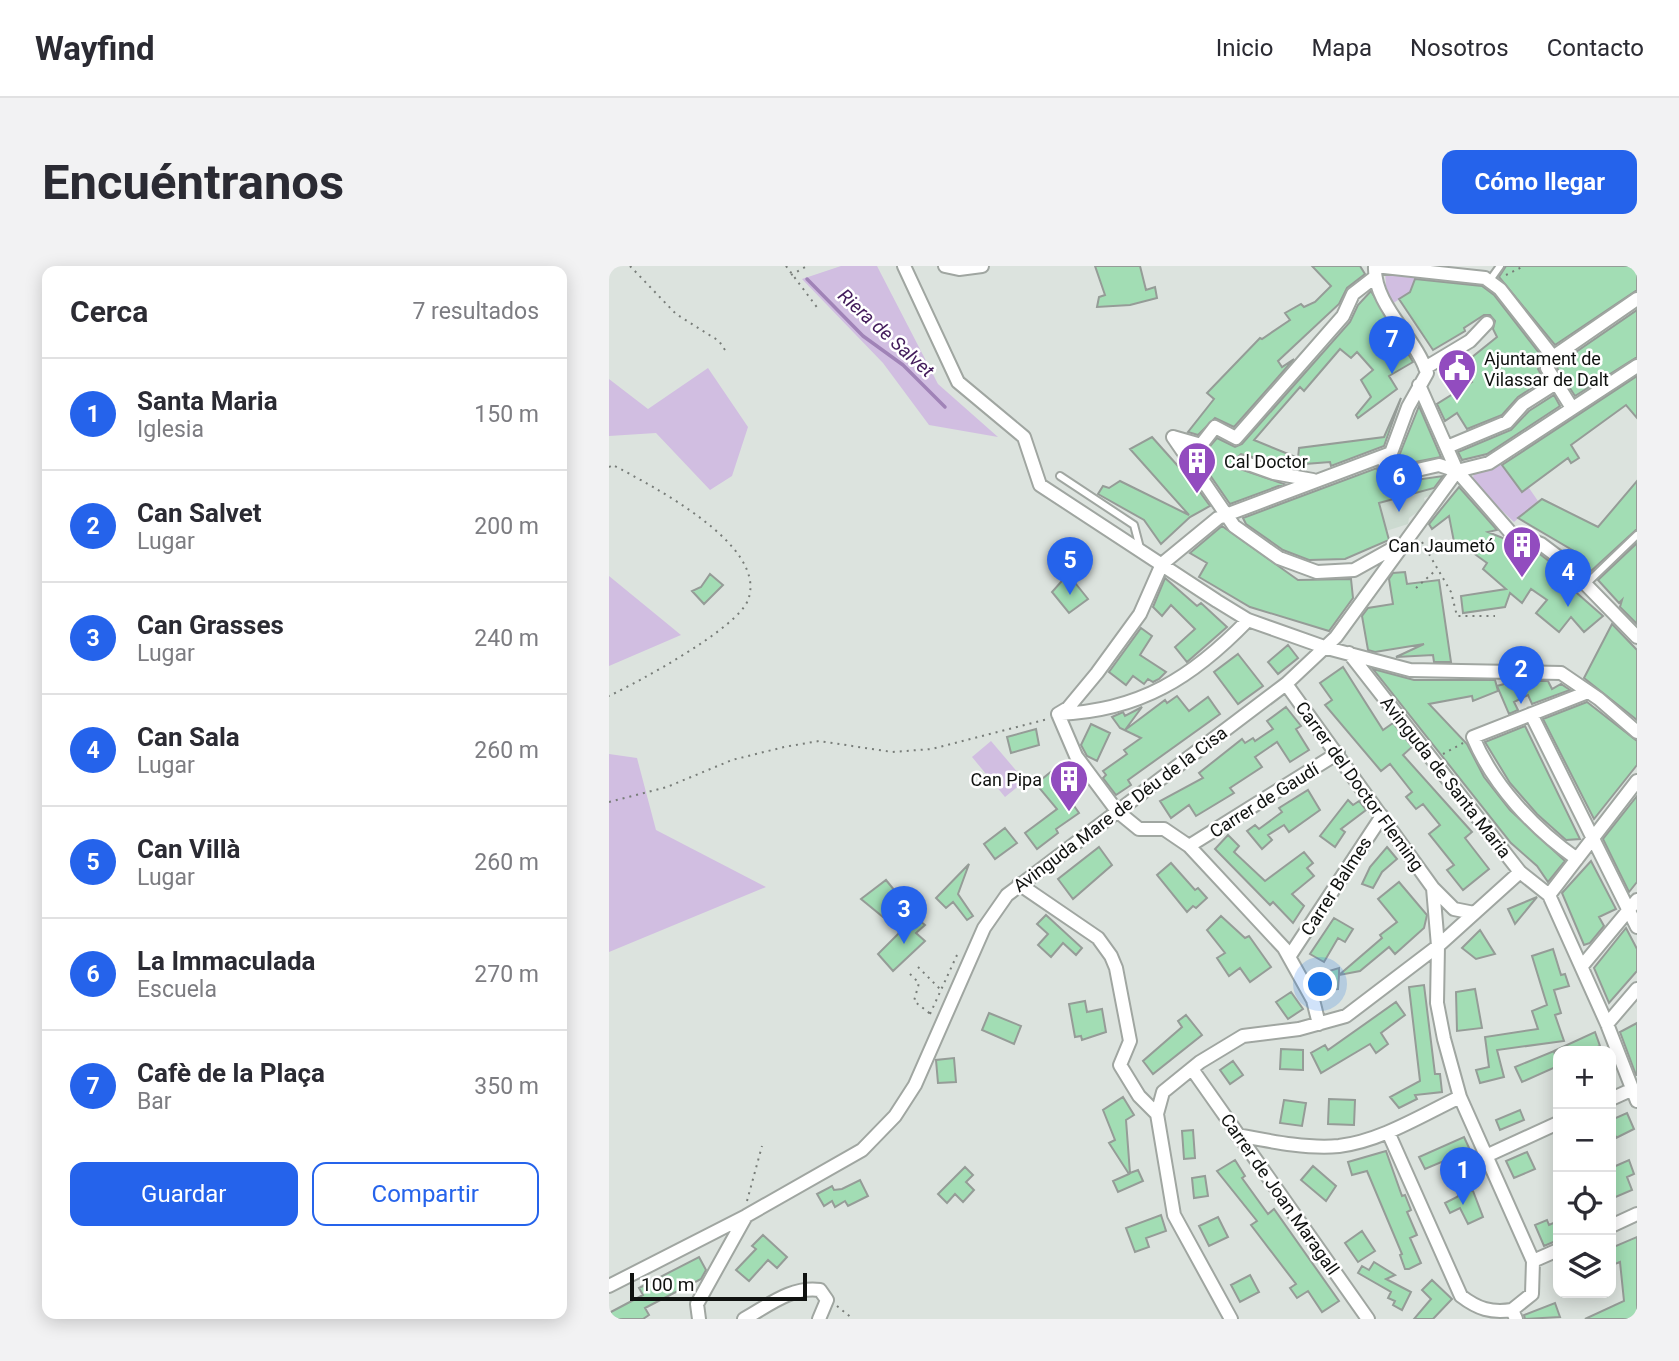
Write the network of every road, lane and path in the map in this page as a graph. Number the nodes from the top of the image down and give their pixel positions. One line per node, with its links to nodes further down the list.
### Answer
1 (630, 266): 15 (path)
2 (786, 266): 10 (path)
3 (807, 266): 10 (path)
4 (904, 266): 33 (street)
5 (945, 266): 6 (street)
6 (982, 266)
7 (1500, 266): 11 (lane)
8 (1524, 266): 11 (path)
9 (1375, 269): 11 (street); 17 (street); 29 (street)
10 (790, 275): 13 (path)
11 (1491, 281): 16 (street)
12 (1637, 299): 16 (street)
13 (819, 310)
14 (1487, 323): 17 (street)
15 (727, 353)
16 (1553, 357): 19 (street)
17 (1423, 363): 20 (street)
18 (1637, 366): 21 (street)
19 (1556, 383): 21 (street); 22 (street)
20 (1421, 389): 22 (street); 23 (street)
21 (1572, 408): 26 (street)
22 (1447, 447): 26 (street)
23 (1383, 456): 26 (street); 28 (street)
24 (1243, 462): 28 (street)
25 (609, 467): 45 (path)
26 (1457, 471): 30 (street, Avinguda Mare de Déu de la Cisa); 36 (street)
27 (1060, 476): 33 (lane)
28 (1318, 481): 29 (street)
29 (1225, 515): 32 (street); 34 (street)
30 (1414, 529): 32 (street, Avinguda Mare de Déu de la Cisa); 35 (path)
31 (1637, 535): 36 (lane)
32 (1406, 540): 41 (street, Avinguda Mare de Déu de la Cisa)
33 (1140, 550): 34 (street)
34 (1162, 564): 39 (street); 46 (street)
35 (1437, 569): 37 (path); 38 (path)
36 (1585, 585): 40 (street)
37 (1416, 588)
38 (1495, 616)
39 (1248, 620): 41 (street); 46 (street)
40 (1635, 630)
41 (1327, 648): 42 (street); 43 (street, Avinguda Mare de Déu de la Cisa)
42 (1349, 653): 44 (street); 51 (street, Avinguda de Santa Maria)
43 (1286, 684): 50 (street, Carrer del Doctor Fleming); 54 (street, Avinguda Mare de Déu de la Cisa)
44 (1588, 692): 47 (street); 48 (street)
45 (609, 696)
46 (1058, 714): 53 (path); 54 (street)
47 (1531, 714): 49 (street); 56 (street)
48 (1637, 732)
49 (1473, 737): 51 (path); 58 (street)
50 (1338, 753): 55 (street, Carrer del Doctor Fleming); 57 (street, Carrer de Gaudí)
51 (1433, 760): 59 (street, Avinguda de Santa Maria)
52 (1637, 781): 56 (street)
53 (609, 802)
54 (1117, 811): 57 (street); 60 (street, Avinguda Mare de Déu de la Cisa)
55 (1383, 816): 61 (street, Carrer del Doctor Fleming); 68 (street, Carrer Balmes)
56 (1593, 838): 58 (street); 63 (street)
57 (1189, 846): 68 (street)
58 (1577, 859): 62 (street)
59 (1520, 872): 62 (street, Avinguda de Santa Maria); 64 (street)
60 (1019, 884): 75 (street, Avinguda Mare de Déu de la Cisa); 82 (street)
61 (1433, 888): 64 (street, Carrer del Doctor Fleming); 66 (street, Carrer del Doctor Fleming)
62 (1549, 895): 69 (street)
63 (1633, 905): 65 (street); 69 (street)
64 (1474, 913): 66 (street)
65 (1637, 927)
66 (1438, 946): 76 (street); 80 (street)
67 (957, 955): 73 (path)
68 (1289, 957): 76 (street)
69 (1582, 966): 77 (street)
70 (918, 967): 73 (path)
71 (910, 974): 74 (path)
72 (1637, 989): 77 (street)
73 (941, 990): 74 (path)
74 (930, 1015): 75 (path)
75 (944, 1019): 89 (street, Avinguda Mare de Déu de la Cisa)
76 (1319, 1024): 78 (street)
77 (1607, 1024): 79 (street)
78 (1192, 1069): 82 (street); 85 (street, Carrer de Joan Maragall)
79 (1635, 1095): 81 (street)
80 (1460, 1097): 84 (street); 87 (street)
81 (1616, 1098)
82 (1157, 1114): 100 (street)
83 (1553, 1125): 87 (street)
84 (1388, 1132): 85 (street); 95 (street)
85 (1237, 1135): 101 (street, Carrer de Joan Maragall)
86 (762, 1146): 89 (path)
87 (1486, 1156): 92 (street)
88 (1637, 1214): 90 (street)
89 (746, 1216): 93 (street, Avinguda Mare de Déu de la Cisa); 96 (street)
90 (1616, 1224)
91 (1553, 1252): 92 (street)
92 (1533, 1261): 95 (street)
93 (609, 1286)
94 (827, 1300): 97 (street); 98 (street); 99 (path)
95 (1514, 1314)
96 (699, 1319)
97 (744, 1319)
98 (819, 1319)
99 (853, 1319)
100 (1231, 1319)
101 (1368, 1319)

